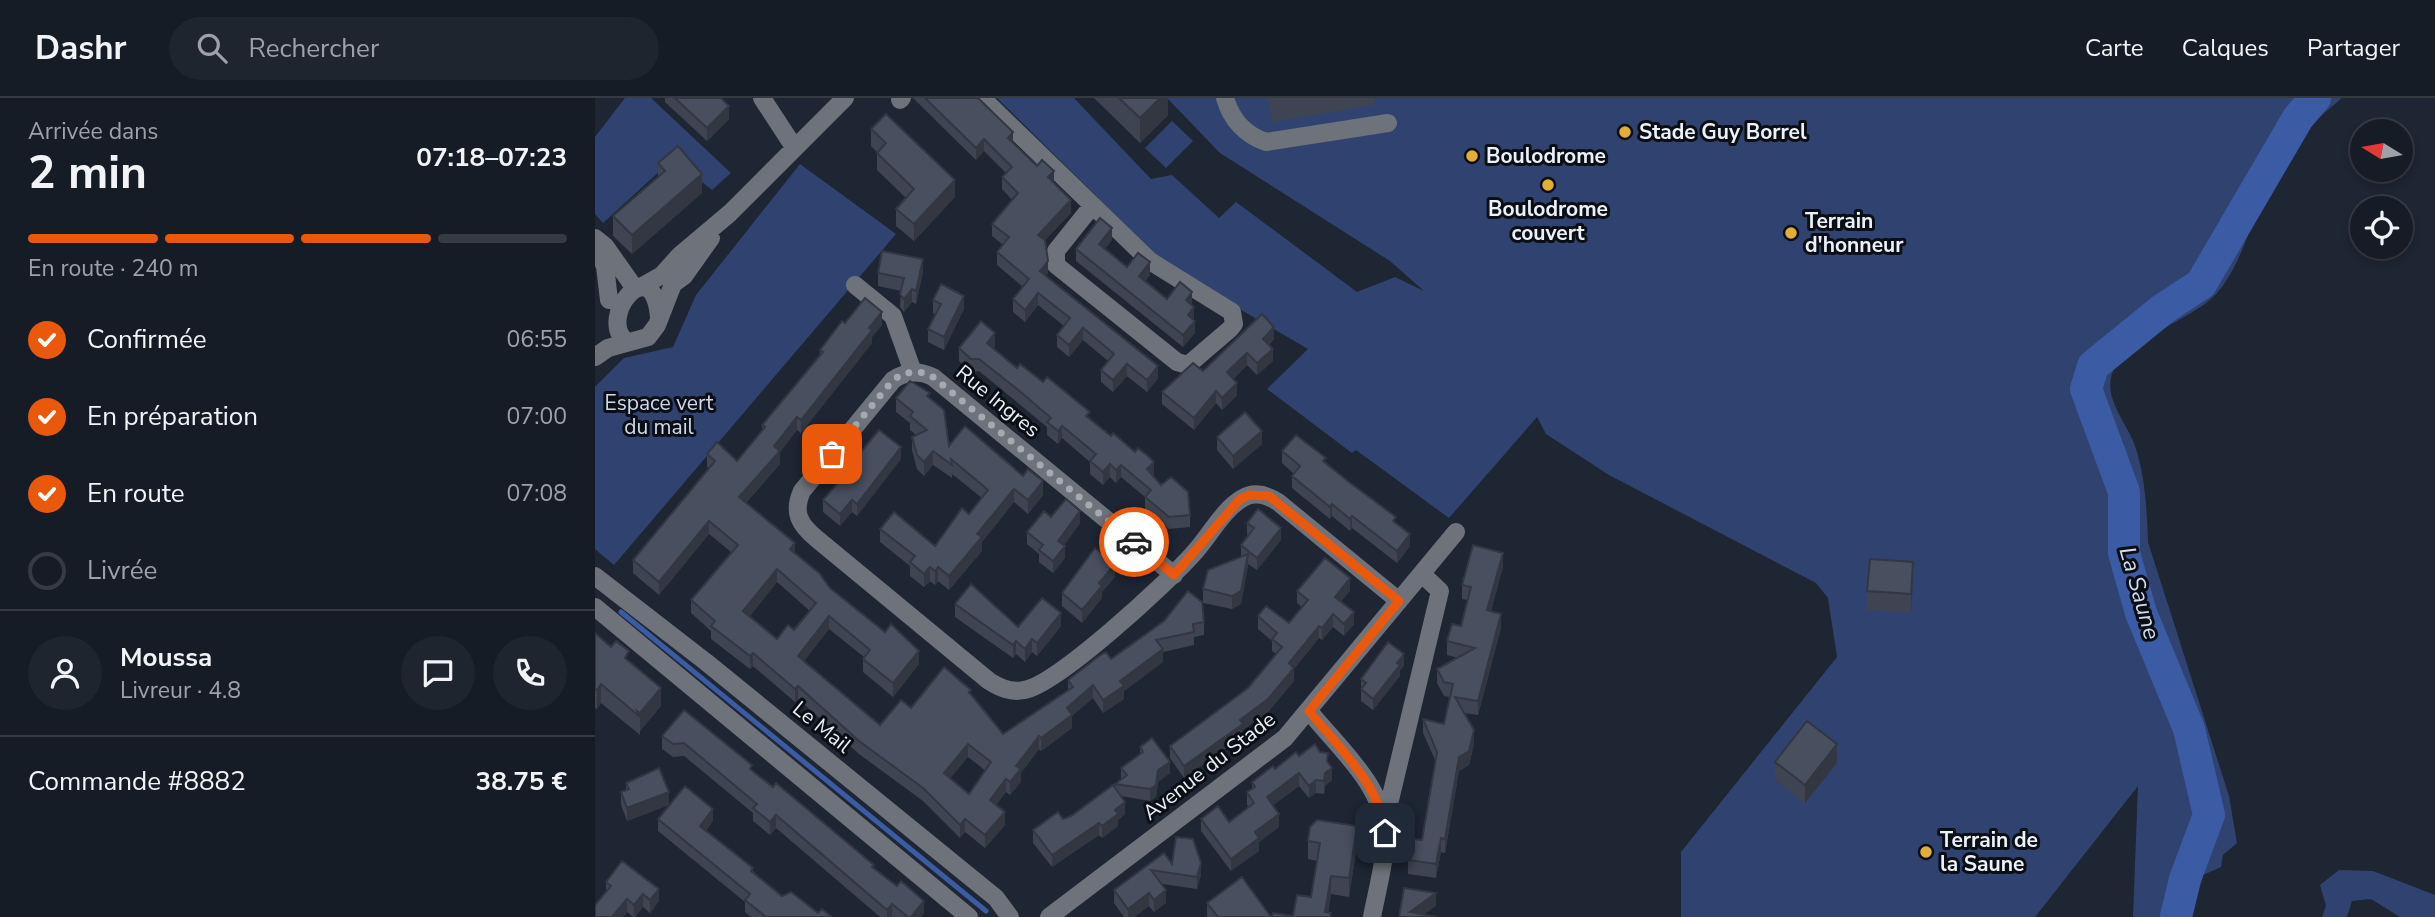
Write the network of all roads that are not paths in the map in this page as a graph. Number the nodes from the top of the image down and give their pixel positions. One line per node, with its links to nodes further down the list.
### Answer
1 (762, 98): 6 (street)
2 (845, 98): 6 (street)
3 (982, 98): 7 (street)
4 (1225, 98): 5 (street)
5 (1388, 123)
6 (794, 147): 8 (street)
7 (1092, 206): 7 (street)
8 (730, 213): 12 (street); 14 (street)
9 (595, 237): 12 (street)
10 (595, 247): 13 (street)
11 (855, 285): 17 (street)
12 (636, 288): 13 (street); 14 (street)
13 (608, 300): 15 (street)
14 (659, 317): 15 (street)
15 (627, 342): 16 (street)
16 (595, 357)
17 (913, 372): 20 (street, Rue Ingres); 20 (street)
18 (1456, 533): 19 (street, Avenue du Stade)
19 (1422, 574): 22 (street, Avenue du Stade); 25 (street)
20 (1174, 575): 22 (street)
21 (596, 580): 28 (street, Le Mail)
22 (1399, 601): 24 (street, Avenue du Stade)
23 (595, 607): 27 (street)
24 (1309, 711): 25 (street); 26 (street, Avenue du Stade)
25 (1384, 825): 29 (street)
26 (1057, 914)
27 (969, 917)
28 (1010, 917)
29 (1372, 917)

